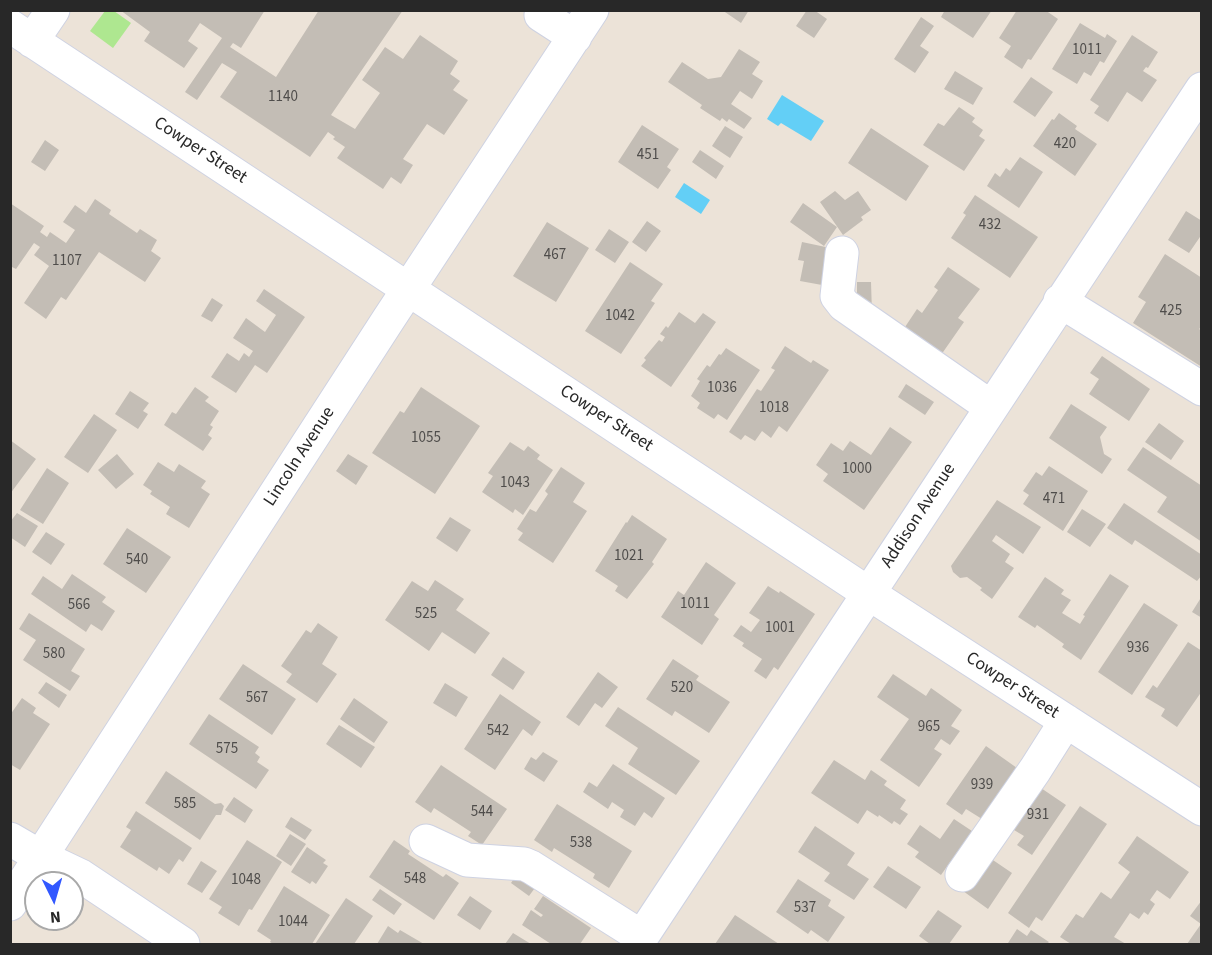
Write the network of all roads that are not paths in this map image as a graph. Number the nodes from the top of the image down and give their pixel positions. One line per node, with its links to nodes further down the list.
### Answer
1 (53, 10): 4 (street)
2 (592, 10): 5 (street, Lincoln Avenue)
3 (541, 15): 5 (street)
4 (21, 34): 8 (street, Cowper Street)
5 (575, 37): 8 (street, Lincoln Avenue)
6 (1202, 89): 9 (street, Addison Avenue)
7 (842, 254): 11 (street)
8 (410, 289): 12 (street, Cowper Street); 17 (street, Lincoln Avenue)
9 (1060, 301): 10 (street); 11 (street, Addison Avenue)
10 (1202, 389)
11 (991, 407): 12 (street, Addison Avenue)
12 (868, 593): 13 (street, Cowper Street); 20 (street, Addison Avenue)
13 (1066, 721): 14 (street, Cowper Street); 18 (street)
14 (1202, 809)
15 (10, 839): 17 (street)
16 (426, 841): 20 (street)
17 (41, 857): 19 (street, Lincoln Avenue); 21 (street)
18 (962, 875)
19 (10, 904)
20 (640, 941)
21 (183, 945)

